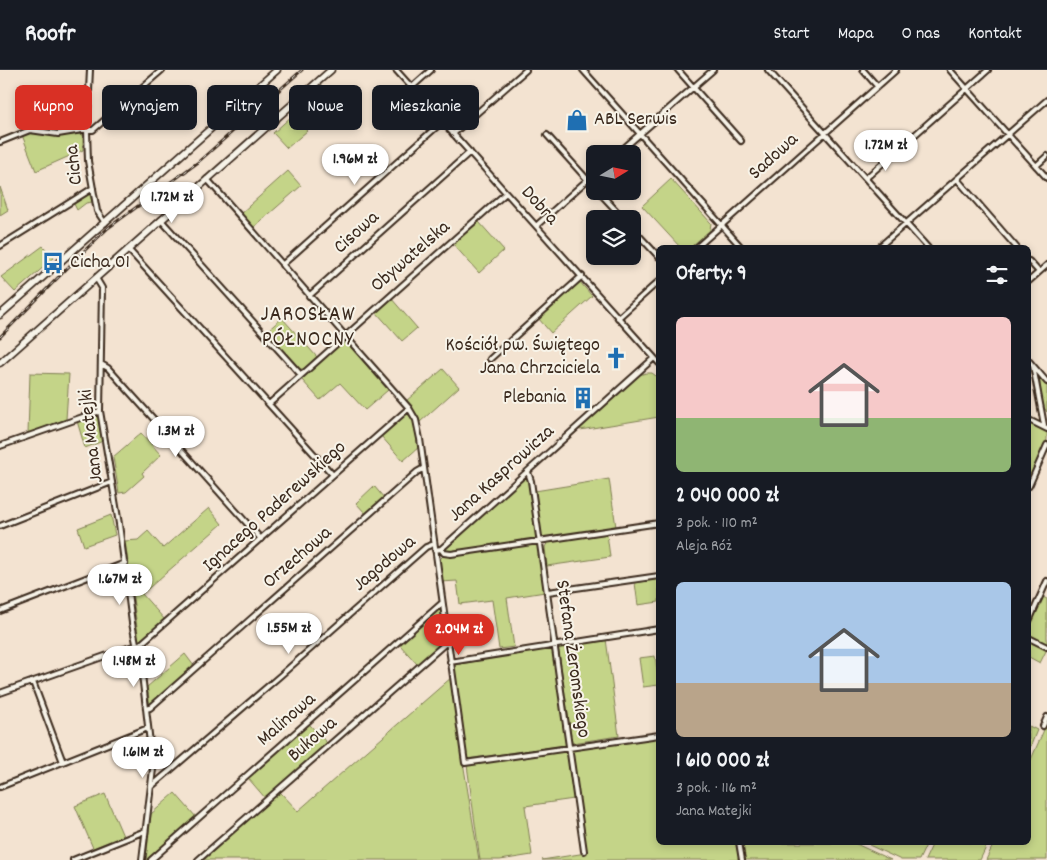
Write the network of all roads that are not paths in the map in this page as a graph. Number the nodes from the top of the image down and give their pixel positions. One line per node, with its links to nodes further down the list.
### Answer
1 (90, 70): 16 (street, Cicha)
2 (162, 70): 27 (street)
3 (277, 70): 52 (main road)
4 (331, 70): 44 (main road)
5 (396, 70): 17 (street, Dobra)
6 (431, 70): 18 (street)
7 (526, 70): 31 (street)
8 (583, 70): 32 (street)
9 (678, 70): 20 (street)
10 (712, 70): 20 (street)
11 (768, 70): 30 (street)
12 (863, 70): 19 (street)
13 (896, 70): 19 (street, Sadowa)
14 (950, 70): 21 (street)
15 (988, 70): 21 (street)
16 (89, 85)
17 (410, 85)
18 (414, 85)
19 (877, 86): 30 (street, Sadowa)
20 (693, 87): 32 (street); 35 (street)
21 (967, 89): 33 (street); 42 (street)
22 (1047, 100): 33 (street)
23 (30, 130): 25 (street)
24 (30, 130): 36 (street)
25 (82, 130)
26 (87, 130): 47 (street, Cicha)
27 (92, 130)
28 (433, 130): 66 (street)
29 (449, 130): 31 (street, Dobra)
30 (824, 132): 42 (street); 54 (street, Sadowa)
31 (453, 134): 38 (street, Dobra)
32 (640, 134): 37 (street); 54 (street)
33 (1008, 134): 40 (street); 45 (street)
34 (547, 135): 41 (street)
35 (741, 141)
36 (0, 142)
37 (627, 145)
38 (470, 152): 48 (street, Dobra); 73 (street, Cisowa)
39 (1047, 156): 40 (street)
40 (1036, 166): 43 (street)
41 (586, 178)
42 (866, 178): 53 (street)
43 (1047, 178)
44 (207, 179): 51 (main road); 66 (street)
45 (957, 179): 53 (street); 61 (street)
46 (586, 182): 55 (street)
47 (92, 188): 52 (street, Cicha); 62 (street)
48 (506, 193): 55 (street, Dobra); 76 (street, Obywatelska)
49 (606, 200): 50 (street)
50 (616, 210)
51 (161, 220): 63 (main road); 83 (street)
52 (105, 223): 74 (main road)
53 (907, 223): 59 (street); 60 (street)
54 (721, 225): 57 (street, Sadowa); 58 (street)
55 (536, 226): 69 (street, Dobra)
56 (641, 238): 64 (street)
57 (699, 245)
58 (739, 245)
59 (881, 245)
60 (925, 245)
61 (1014, 245)
62 (0, 246)
63 (128, 249): 70 (main road); 85 (street)
64 (656, 255)
65 (1031, 262): 68 (street)
66 (282, 265): 73 (street)
67 (1047, 265): 68 (street)
68 (1039, 272): 71 (street)
69 (582, 276): 75 (street, Dobra); 78 (street)
70 (96, 278): 79 (main road); 80 (street, Jana Matejki)
71 (1031, 279)
72 (656, 284): 75 (street)
73 (310, 296): 76 (street)
74 (0, 315)
75 (618, 318): 77 (street, Dobra)
76 (344, 336): 83 (street, Obywatelska); 86 (street)
77 (654, 358): 94 (street, Jana Kasprowicza)
78 (490, 359)
79 (0, 363)
80 (101, 364): 87 (street, Jana Matejki); 100 (street)
81 (1031, 364): 82 (street)
82 (1033, 366): 84 (street); 89 (street)
83 (300, 375): 85 (street, Obywatelska)
84 (1047, 382)
85 (269, 404): 95 (street)
86 (409, 408): 93 (street); 95 (street, Ignacego Paderewskiego)
87 (100, 411): 92 (street); 97 (street, Jana Matejki)
88 (1031, 421): 89 (street)
89 (1044, 424): 90 (street)
90 (1047, 429)
91 (1047, 445): 96 (street)
92 (0, 446)
93 (424, 468): 102 (street); 120 (street, Orzechowa)
94 (528, 472): 101 (street, Stefana Żeromskiego); 103 (street, Jana Kasprowicza)
95 (333, 475): 100 (street, Ignacego Paderewskiego)
96 (1031, 481)
97 (112, 482): 99 (street); 104 (street, Jana Matejki)
98 (656, 523): 101 (street)
99 (0, 526)
100 (261, 539): 114 (street, Ignacego Paderewskiego)
101 (540, 541): 103 (street); 107 (street, Stefana Żeromskiego)
102 (434, 544): 103 (street); 127 (street, Jagodowa)
103 (438, 550): 108 (street)
104 (125, 563): 109 (street); 114 (street, Jana Matejki)
105 (656, 576): 107 (street)
106 (1047, 581): 110 (street)
107 (548, 592): 115 (street, Stefana Żeromskiego)
108 (442, 603): 113 (street); 134 (street, Malinowa)
109 (0, 611)
110 (1031, 617)
111 (656, 629): 115 (street)
112 (1031, 639): 116 (street)
113 (447, 642): 117 (street); 135 (street, Bukowa)
114 (136, 645): 118 (street, Ignacego Paderewskiego); 120 (street, Jana Matejki)
115 (556, 645): 117 (street); 125 (street, Stefana Żeromskiego)
116 (1047, 646)
117 (450, 662): 125 (street)
118 (33, 682): 119 (street, Ignacego Paderewskiego); 126 (street)
119 (0, 693)
120 (146, 708): 123 (street, Jana Matejki)
121 (1047, 717): 122 (street)
122 (1043, 726)
123 (148, 728): 126 (street); 127 (street, Jana Matejki)
124 (656, 735): 125 (street)
125 (570, 748): 131 (street, Stefana Żeromskiego)
126 (63, 762): 128 (street)
127 (152, 786): 129 (street, Jana Matejki)
128 (0, 787)
129 (145, 831): 132 (street); 133 (street, Jana Matejki)
130 (740, 845): 136 (street)
131 (584, 851)
132 (73, 860)
133 (142, 860)
134 (151, 860)
135 (198, 860)
136 (742, 860)

